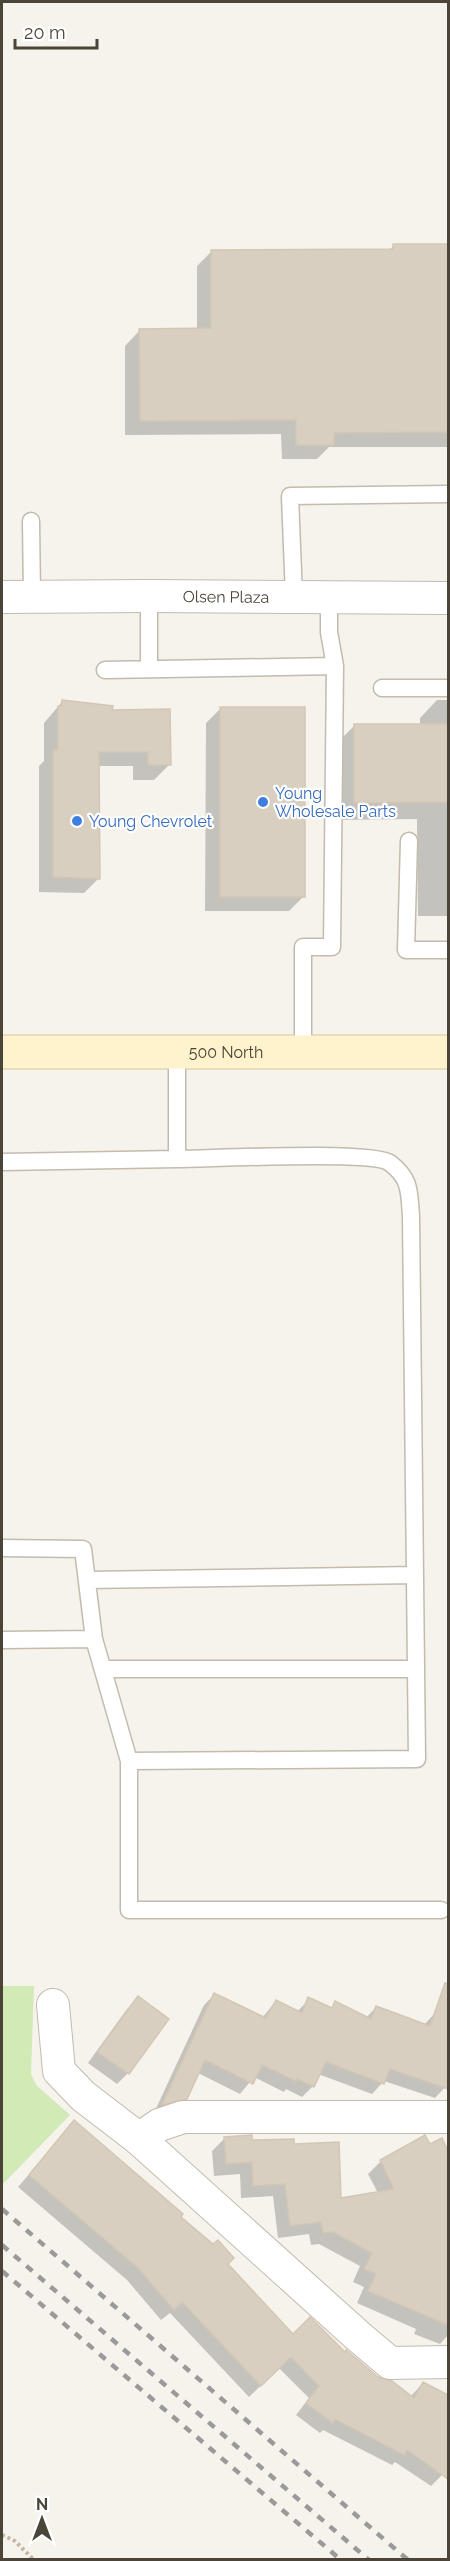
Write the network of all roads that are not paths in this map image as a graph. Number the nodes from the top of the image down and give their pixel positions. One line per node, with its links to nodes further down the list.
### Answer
1 (448, 494): 6 (lane)
2 (31, 521): 5 (lane)
3 (149, 596): 5 (street, Olsen Plaza); 6 (street, Olsen Plaza); 10 (lane)
4 (2, 597): 5 (street, Olsen Plaza)
5 (32, 597)
6 (294, 597): 7 (street, Olsen Plaza)
7 (329, 597): 8 (street, Olsen Plaza); 9 (lane)
8 (448, 598)
9 (335, 666): 10 (lane); 16 (lane)
10 (149, 669): 11 (lane)
11 (105, 670)
12 (382, 688): 13 (lane)
13 (448, 688)
14 (409, 841): 15 (lane)
15 (448, 951)
16 (303, 1051): 18 (street, 500 North); 19 (street, 500 North)
17 (2, 1052): 18 (street, 500 North)
18 (177, 1052): 20 (lane)
19 (448, 1052)
20 (177, 1159): 21 (lane); 23 (lane)
21 (2, 1162)
22 (2, 1548): 24 (lane)
23 (415, 1575): 24 (lane); 27 (lane)
24 (88, 1580): 25 (lane)
25 (94, 1639): 26 (lane); 28 (lane)
26 (2, 1640)
27 (416, 1669): 28 (lane); 29 (lane)
28 (103, 1670): 29 (lane)
29 (129, 1761): 30 (lane)
30 (441, 1910)
31 (53, 2005): 33 (street)
32 (448, 2117): 33 (street)
33 (139, 2139): 34 (street)
34 (448, 2362)

